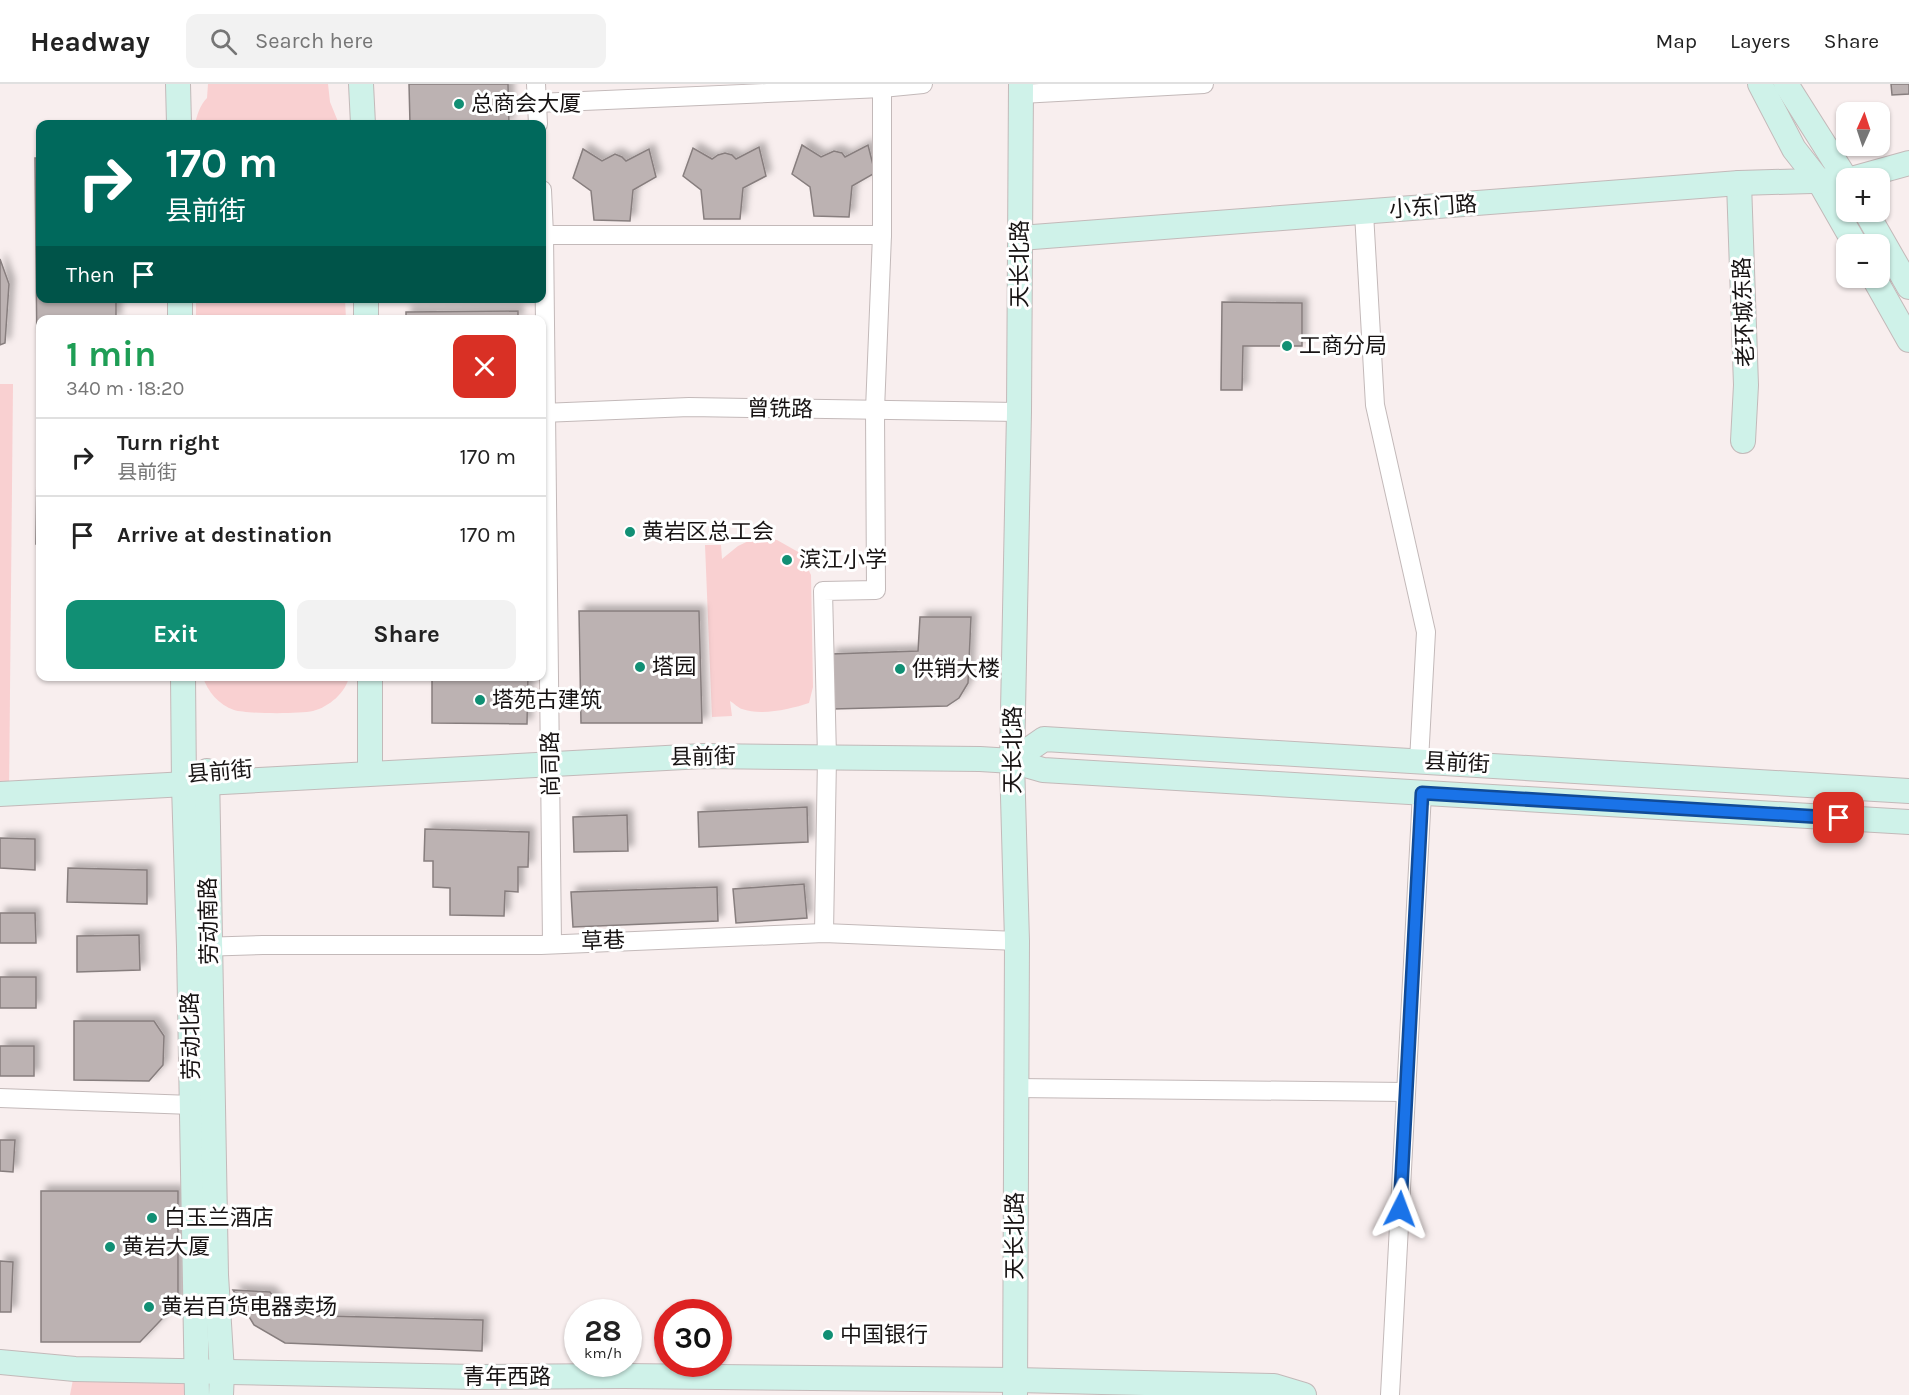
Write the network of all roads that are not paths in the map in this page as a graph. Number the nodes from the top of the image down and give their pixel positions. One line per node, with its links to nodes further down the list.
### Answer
1 (178, 84): 11 (street)
2 (361, 84): 12 (street)
3 (536, 84): 10 (street)
4 (923, 84): 8 (street)
5 (1204, 84): 9 (street)
6 (1760, 84): 20 (street)
7 (1786, 84): 15 (street)
8 (882, 88): 10 (street); 26 (street)
9 (1021, 89): 27 (street, 天长北路)
10 (537, 103): 13 (street)
11 (179, 120)
12 (363, 120)
13 (538, 120)
14 (1909, 163): 16 (street)
15 (1838, 168)
16 (1890, 168)
17 (1836, 180): 20 (street, 小东门路)
18 (1890, 180): 19 (street)
19 (1909, 180)
20 (1819, 181): 21 (street, 小东门路); 24 (street)
21 (1739, 183): 22 (street, 小东门路); 34 (street, 老环城东路)
22 (1364, 213): 27 (street, 小东门路); 40 (street)
23 (1872, 222): 28 (street)
24 (1849, 234)
25 (546, 235): 26 (street)
26 (882, 235): 31 (street)
27 (1020, 238): 32 (street, 天长北路)
28 (1909, 286)
29 (1880, 288): 30 (street)
30 (1909, 340)
31 (875, 410): 32 (street, 曾铣路); 33 (street, 曾铣路); 38 (street)
32 (1019, 412): 39 (street, 天长北路)
33 (546, 413)
34 (1743, 441)
35 (546, 500): 41 (street, 尚司路)
36 (184, 681): 43 (street, 劳动北路)
37 (370, 681): 42 (street)
38 (827, 757): 39 (street, 县前街); 41 (street, 县前街); 48 (street)
39 (1012, 760): 40 (street, 县前街); 45 (street, 县前街); 49 (street, 天长北路)
40 (1419, 761): 44 (street, 县前街)
41 (552, 763): 42 (street, 县前街); 50 (street, 尚司路)
42 (370, 768): 43 (street, 县前街)
43 (195, 778): 46 (street, 县前街); 51 (street, 劳动北路)
44 (1909, 791)
45 (1422, 793): 47 (street, 县前街); 53 (street)
46 (0, 794)
47 (1909, 822)
48 (824, 933): 49 (street, 草巷); 50 (street, 草巷)
49 (1017, 941): 52 (street, 天长北路)
50 (552, 943): 51 (street, 草巷)
51 (200, 947): 55 (street, 劳动北路); 58 (street, 劳动南路)
52 (1016, 1088): 53 (street); 59 (street, 天长北路)
53 (1406, 1092): 61 (street)
54 (0, 1098): 55 (street)
55 (192, 1105): 57 (street, 劳动北路)
56 (0, 1362): 57 (street, 青年西路)
57 (197, 1383): 58 (street, 青年西路)
58 (221, 1384): 59 (street, 青年西路)
59 (1015, 1388): 60 (street, 青年西路)
60 (1304, 1395)
61 (1390, 1395)

